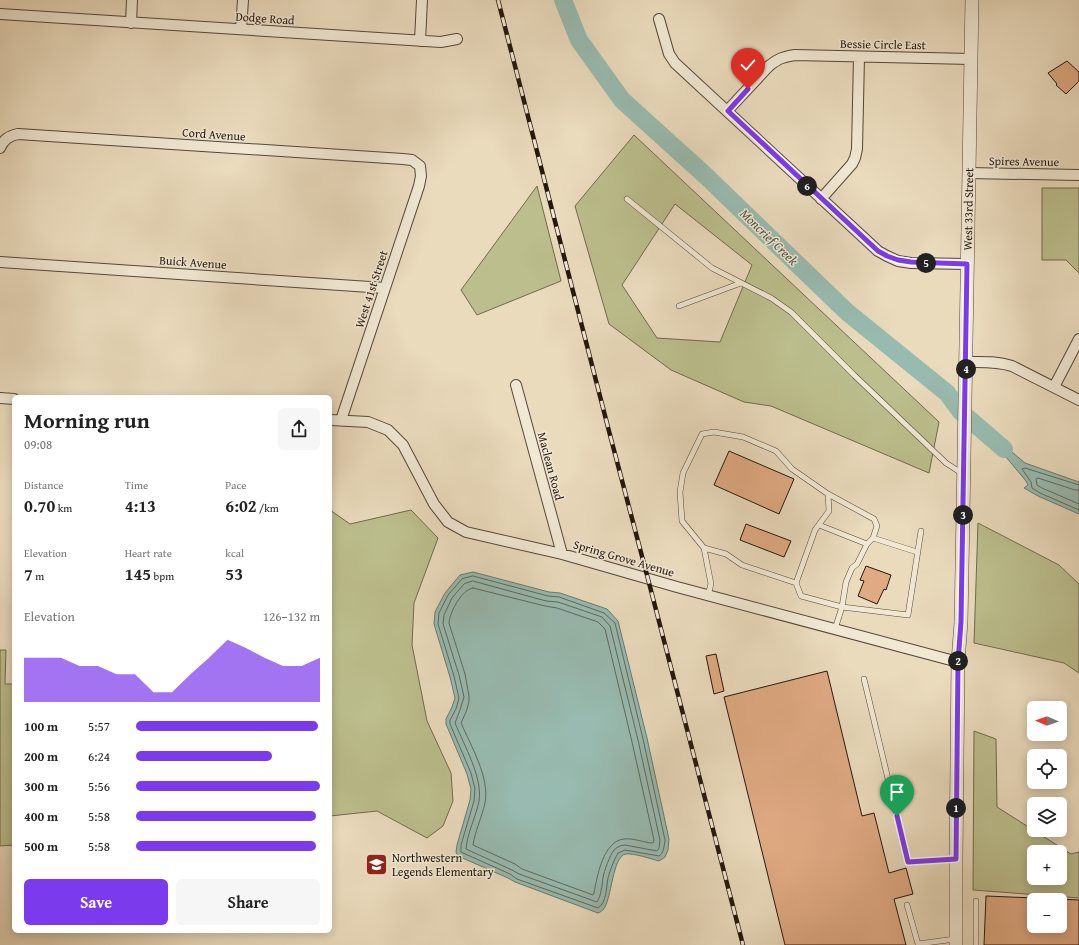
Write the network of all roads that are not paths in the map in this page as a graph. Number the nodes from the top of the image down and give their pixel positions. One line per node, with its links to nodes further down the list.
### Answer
1 (132, 0): 7 (street)
2 (243, 0): 8 (street)
3 (422, 0): 10 (street)
4 (972, 0): 12 (street, West 33rd Street)
5 (0, 14): 7 (street, Dodge Road)
6 (659, 19): 13 (street)
7 (131, 23): 8 (street, Dodge Road)
8 (241, 29): 10 (street, Dodge Road)
9 (457, 40): 10 (street, Dodge Road)
10 (420, 41)
11 (859, 57): 12 (street, Bessie Circle East); 13 (street, Bessie Circle East); 19 (street)
12 (971, 59): 16 (street, West 33rd Street)
13 (728, 111): 19 (street)
14 (0, 148): 15 (street, Cord Avenue)
15 (420, 166): 23 (street, West 41st Street)
16 (968, 173): 17 (street, Spires Avenue); 21 (street, West 33rd Street)
17 (1079, 175)
18 (627, 199): 22 (lane)
19 (821, 199): 21 (street)
20 (0, 262): 23 (street, Buick Avenue)
21 (967, 264): 26 (street, West 33rd Street)
22 (742, 283): 24 (lane); 34 (lane)
23 (385, 288): 33 (street, West 41st Street)
24 (679, 306)
25 (1079, 339): 28 (street)
26 (966, 362): 28 (street); 34 (street, West 33rd Street)
27 (516, 385): 42 (street, Maclean Road)
28 (1054, 387): 31 (street)
29 (0, 398): 30 (street)
30 (12, 399)
31 (1079, 400)
32 (332, 420): 33 (street, Spring Grove Avenue)
33 (341, 420): 42 (street, Spring Grove Avenue)
34 (964, 474): 47 (street, West 33rd Street)
35 (828, 494): 36 (lane); 38 (lane); 40 (lane)
36 (819, 525): 39 (lane); 43 (lane)
37 (921, 531): 41 (lane)
38 (873, 538): 39 (lane); 41 (lane)
39 (867, 544): 45 (lane)
40 (704, 548): 43 (lane); 44 (lane)
41 (918, 552): 45 (lane)
42 (562, 554): 44 (street, Spring Grove Avenue)
43 (796, 583): 45 (lane)
44 (708, 595): 46 (street, Spring Grove Avenue)
45 (842, 607): 46 (lane)
46 (835, 629): 47 (street, Spring Grove Avenue)
47 (958, 662): 49 (street, West 33rd Street)
48 (864, 679): 49 (lane)
49 (956, 859): 52 (street, West 33rd Street)
50 (976, 901): 53 (lane)
51 (907, 905): 52 (lane)
52 (956, 942)
53 (976, 945)

